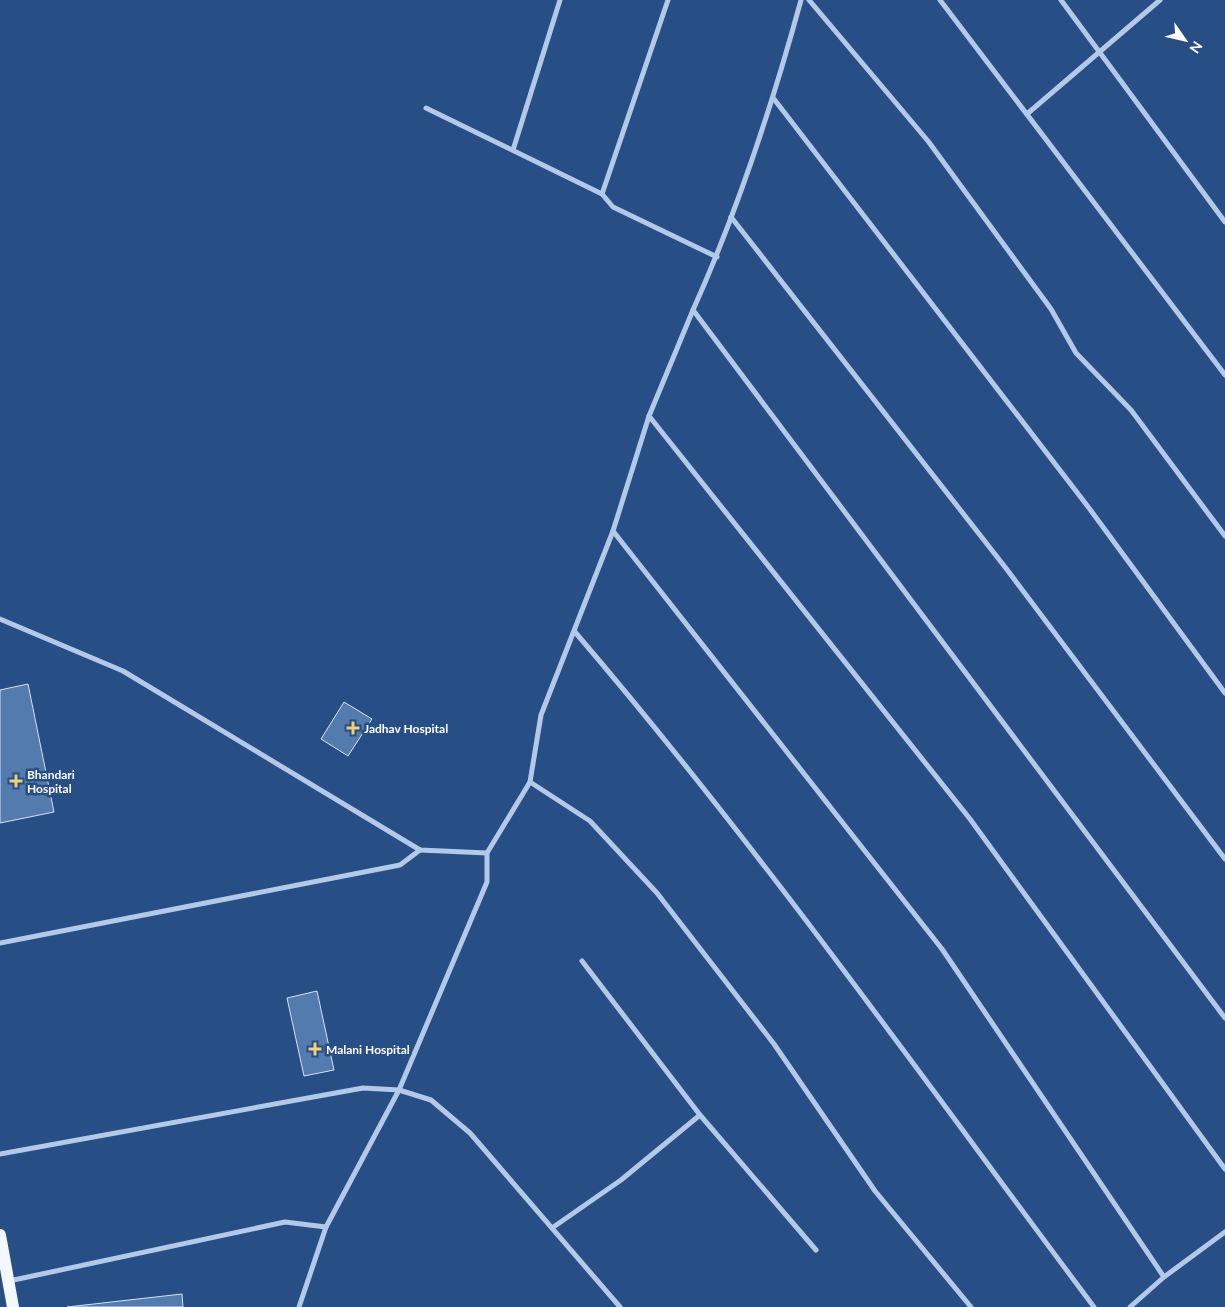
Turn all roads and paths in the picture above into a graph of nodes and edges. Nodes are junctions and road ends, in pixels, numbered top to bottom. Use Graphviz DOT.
graph roads {
  1 [pos="560,0"];
  2 [pos="668,0"];
  3 [pos="801,0"];
  4 [pos="809,0"];
  5 [pos="940,0"];
  6 [pos="1060,0"];
  7 [pos="1160,0"];
  8 [pos="1099,52"];
  9 [pos="774,99"];
  10 [pos="426,108"];
  11 [pos="1027,114"];
  12 [pos="513,150"];
  13 [pos="602,194"];
  14 [pos="731,217"];
  15 [pos="1225,222"];
  16 [pos="717,257"];
  17 [pos="693,310"];
  18 [pos="1225,375"];
  19 [pos="649,416"];
  20 [pos="613,531"];
  21 [pos="1225,536"];
  22 [pos="0,620"];
  23 [pos="575,632"];
  24 [pos="1225,693"];
  25 [pos="530,782"];
  26 [pos="420,850"];
  27 [pos="487,853"];
  28 [pos="1225,859"];
  29 [pos="0,943"];
  30 [pos="582,961"];
  31 [pos="1225,1018"];
  32 [pos="398,1090"];
  33 [pos="700,1115"];
  34 [pos="0,1154"];
  35 [pos="1225,1169"];
  36 [pos="326,1227"];
  37 [pos="552,1228"];
  38 [pos="1225,1232"];
  39 [pos="0,1235"];
  40 [pos="816,1250"];
  41 [pos="1164,1277"];
  42 [pos="8,1281"];
  43 [pos="13,1307"];
  44 [pos="299,1307"];
  45 [pos="620,1307"];
  46 [pos="971,1307"];
  47 [pos="1094,1307"];
  48 [pos="1130,1307"];
  1 -- 12 [label="street"];
  2 -- 13 [label="street"];
  3 -- 9 [label="street"];
  4 -- 21 [label="street"];
  5 -- 11 [label="street"];
  6 -- 8 [label="street"];
  7 -- 8 [label="street"];
  8 -- 11 [label="street"];
  8 -- 15 [label="street"];
  9 -- 14 [label="street"];
  9 -- 24 [label="street"];
  10 -- 12 [label="street"];
  11 -- 18 [label="street"];
  12 -- 13 [label="street"];
  13 -- 16 [label="street"];
  14 -- 16 [label="street"];
  14 -- 28 [label="street"];
  16 -- 17 [label="street"];
  17 -- 19 [label="street"];
  17 -- 31 [label="street"];
  19 -- 20 [label="street"];
  19 -- 35 [label="street"];
  20 -- 23 [label="street"];
  20 -- 41 [label="street"];
  22 -- 26 [label="street"];
  23 -- 25 [label="street"];
  23 -- 47 [label="street"];
  25 -- 27 [label="street"];
  25 -- 46 [label="street"];
  26 -- 27 [label="street"];
  26 -- 29 [label="street"];
  27 -- 32 [label="street"];
  30 -- 33 [label="street"];
  32 -- 34 [label="street"];
  32 -- 36 [label="street"];
  32 -- 37 [label="street"];
  33 -- 37 [label="street"];
  33 -- 40 [label="street"];
  36 -- 42 [label="street"];
  36 -- 44 [label="street"];
  37 -- 45 [label="street"];
  38 -- 41 [label="street"];
  39 -- 42 [label="main road"];
  41 -- 48 [label="street"];
  42 -- 43 [label="main road"];
}
